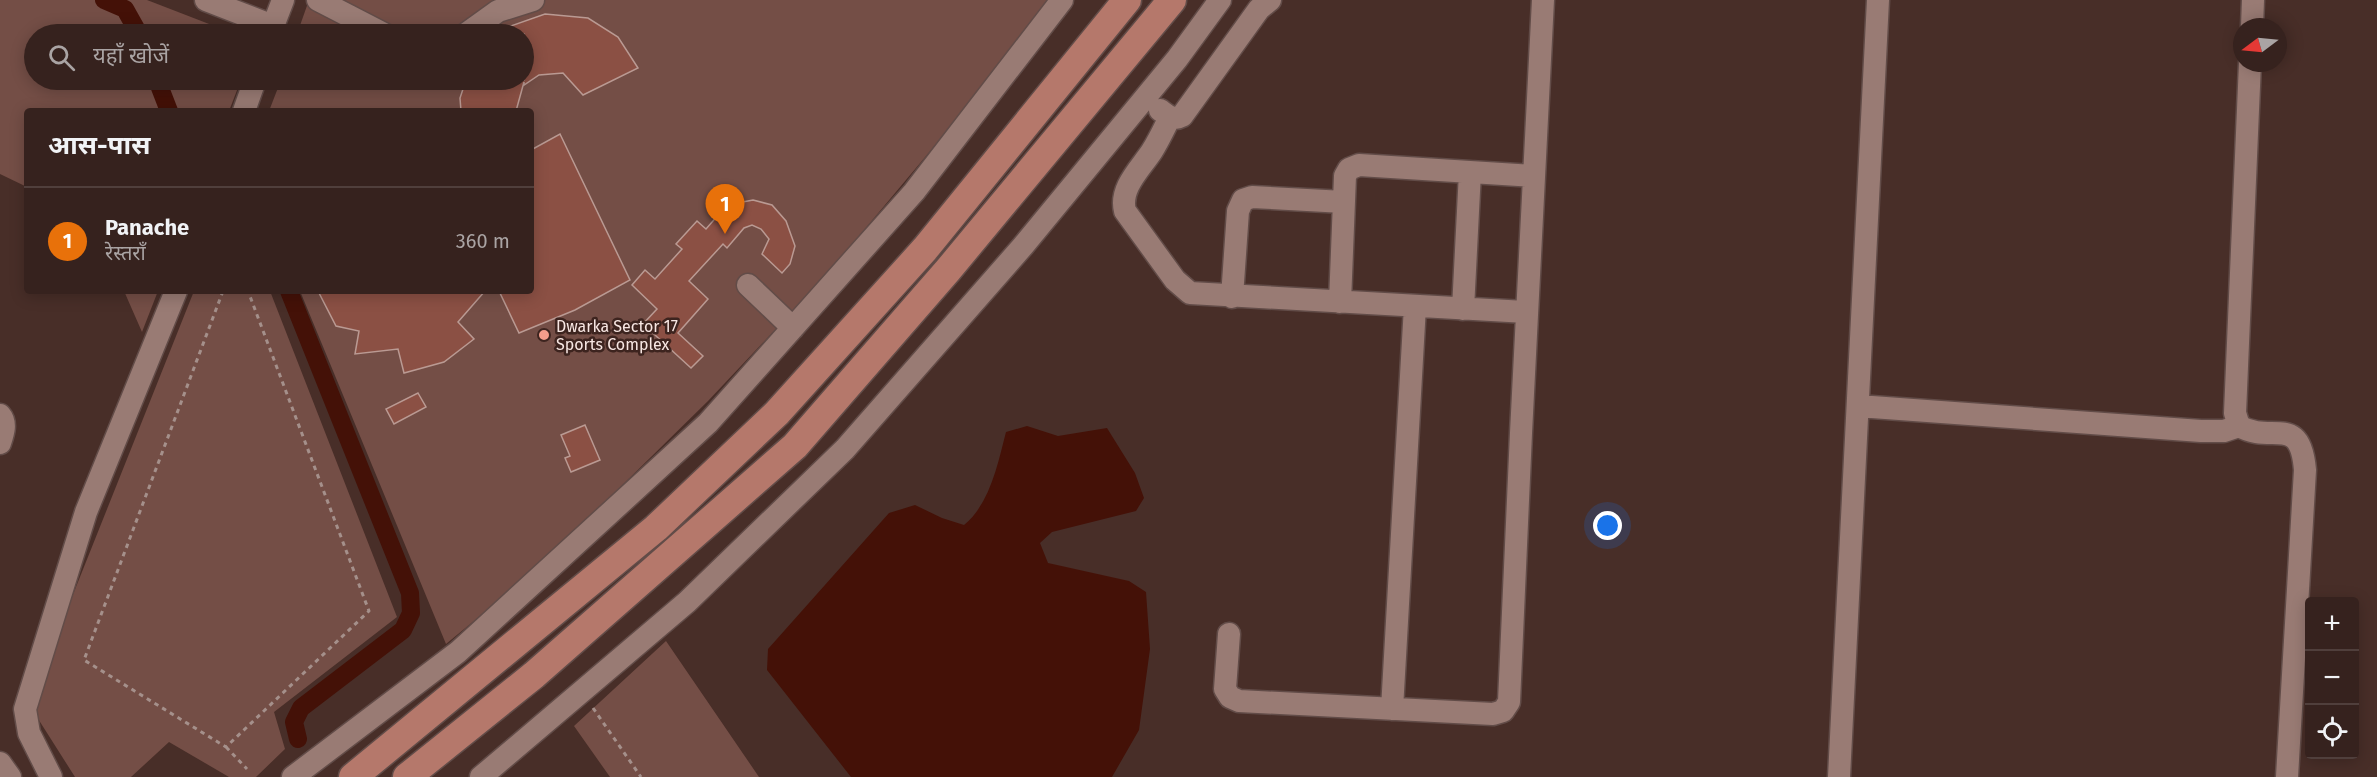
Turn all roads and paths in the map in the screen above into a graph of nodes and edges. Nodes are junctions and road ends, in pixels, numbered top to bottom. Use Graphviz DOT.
graph roads {
  1 [pos="206,0"];
  2 [pos="284,0"];
  3 [pos="318,0"];
  4 [pos="533,0"];
  5 [pos="1062,0"];
  6 [pos="1127,0"];
  7 [pos="1172,0"];
  8 [pos="1220,0"];
  9 [pos="1270,0"];
  10 [pos="1543,0"];
  11 [pos="1878,0"];
  12 [pos="2253,0"];
  13 [pos="2252,18"];
  14 [pos="259,24"];
  15 [pos="274,24"];
  16 [pos="365,24"];
  17 [pos="480,24"];
  18 [pos="2250,72"];
  19 [pos="251,90"];
  20 [pos="1144,99"];
  21 [pos="245,108"];
  22 [pos="1170,117"];
  23 [pos="1470,172"];
  24 [pos="1534,176"];
  25 [pos="1344,202"];
  26 [pos="748,285"];
  27 [pos="175,294"];
  28 [pos="222,294"];
  29 [pos="249,294"];
  30 [pos="1232,297"];
  31 [pos="1340,302"];
  32 [pos="1415,306"];
  33 [pos="1463,309"];
  34 [pos="1527,312"];
  35 [pos="793,328"];
  36 [pos="1858,406"];
  37 [pos="0,415"];
  38 [pos="2239,426"];
  39 [pos="0,443"];
  40 [pos="1229,634"];
  41 [pos="582,692"];
  42 [pos="1392,709"];
  43 [pos="226,747"];
  44 [pos="0,763"];
  45 [pos="247,769"];
  46 [pos="10,777"];
  47 [pos="51,777"];
  48 [pos="293,777"];
  49 [pos="353,777"];
  50 [pos="406,777"];
  51 [pos="481,777"];
  52 [pos="641,777"];
  53 [pos="1839,777"];
  54 [pos="2287,777"];
  1 -- 14 [label="street"];
  2 -- 15 [label="street"];
  3 -- 16 [label="street"];
  4 -- 17 [label="street"];
  5 -- 35 [label="street"];
  6 -- 49 [label="main road"];
  7 -- 50 [label="main road"];
  8 -- 20 [label="street"];
  9 -- 22 [label="street"];
  10 -- 24 [label="street"];
  11 -- 36 [label="street"];
  12 -- 13 [label="street"];
  18 -- 38 [label="street"];
  19 -- 21 [label="street"];
  20 -- 22 [label="street"];
  20 -- 41 [label="street"];
  22 -- 30 [label="street"];
  23 -- 24 [label="street"];
  23 -- 25 [label="street"];
  23 -- 33 [label="street"];
  24 -- 34 [label="street"];
  25 -- 30 [label="street"];
  25 -- 31 [label="street"];
  26 -- 35 [label="street"];
  27 -- 47 [label="street"];
  28 -- 43 [label="path"];
  29 -- 43 [label="path"];
  30 -- 31 [label="street"];
  31 -- 32 [label="street"];
  32 -- 33 [label="street"];
  32 -- 42 [label="street"];
  33 -- 34 [label="street"];
  34 -- 42 [label="street"];
  35 -- 48 [label="street"];
  36 -- 38 [label="street"];
  36 -- 53 [label="street"];
  37 -- 39 [label="street"];
  38 -- 54 [label="street"];
  40 -- 42 [label="street"];
  41 -- 51 [label="street"];
  41 -- 52 [label="path"];
  43 -- 45 [label="path"];
  44 -- 46 [label="street"];
}
